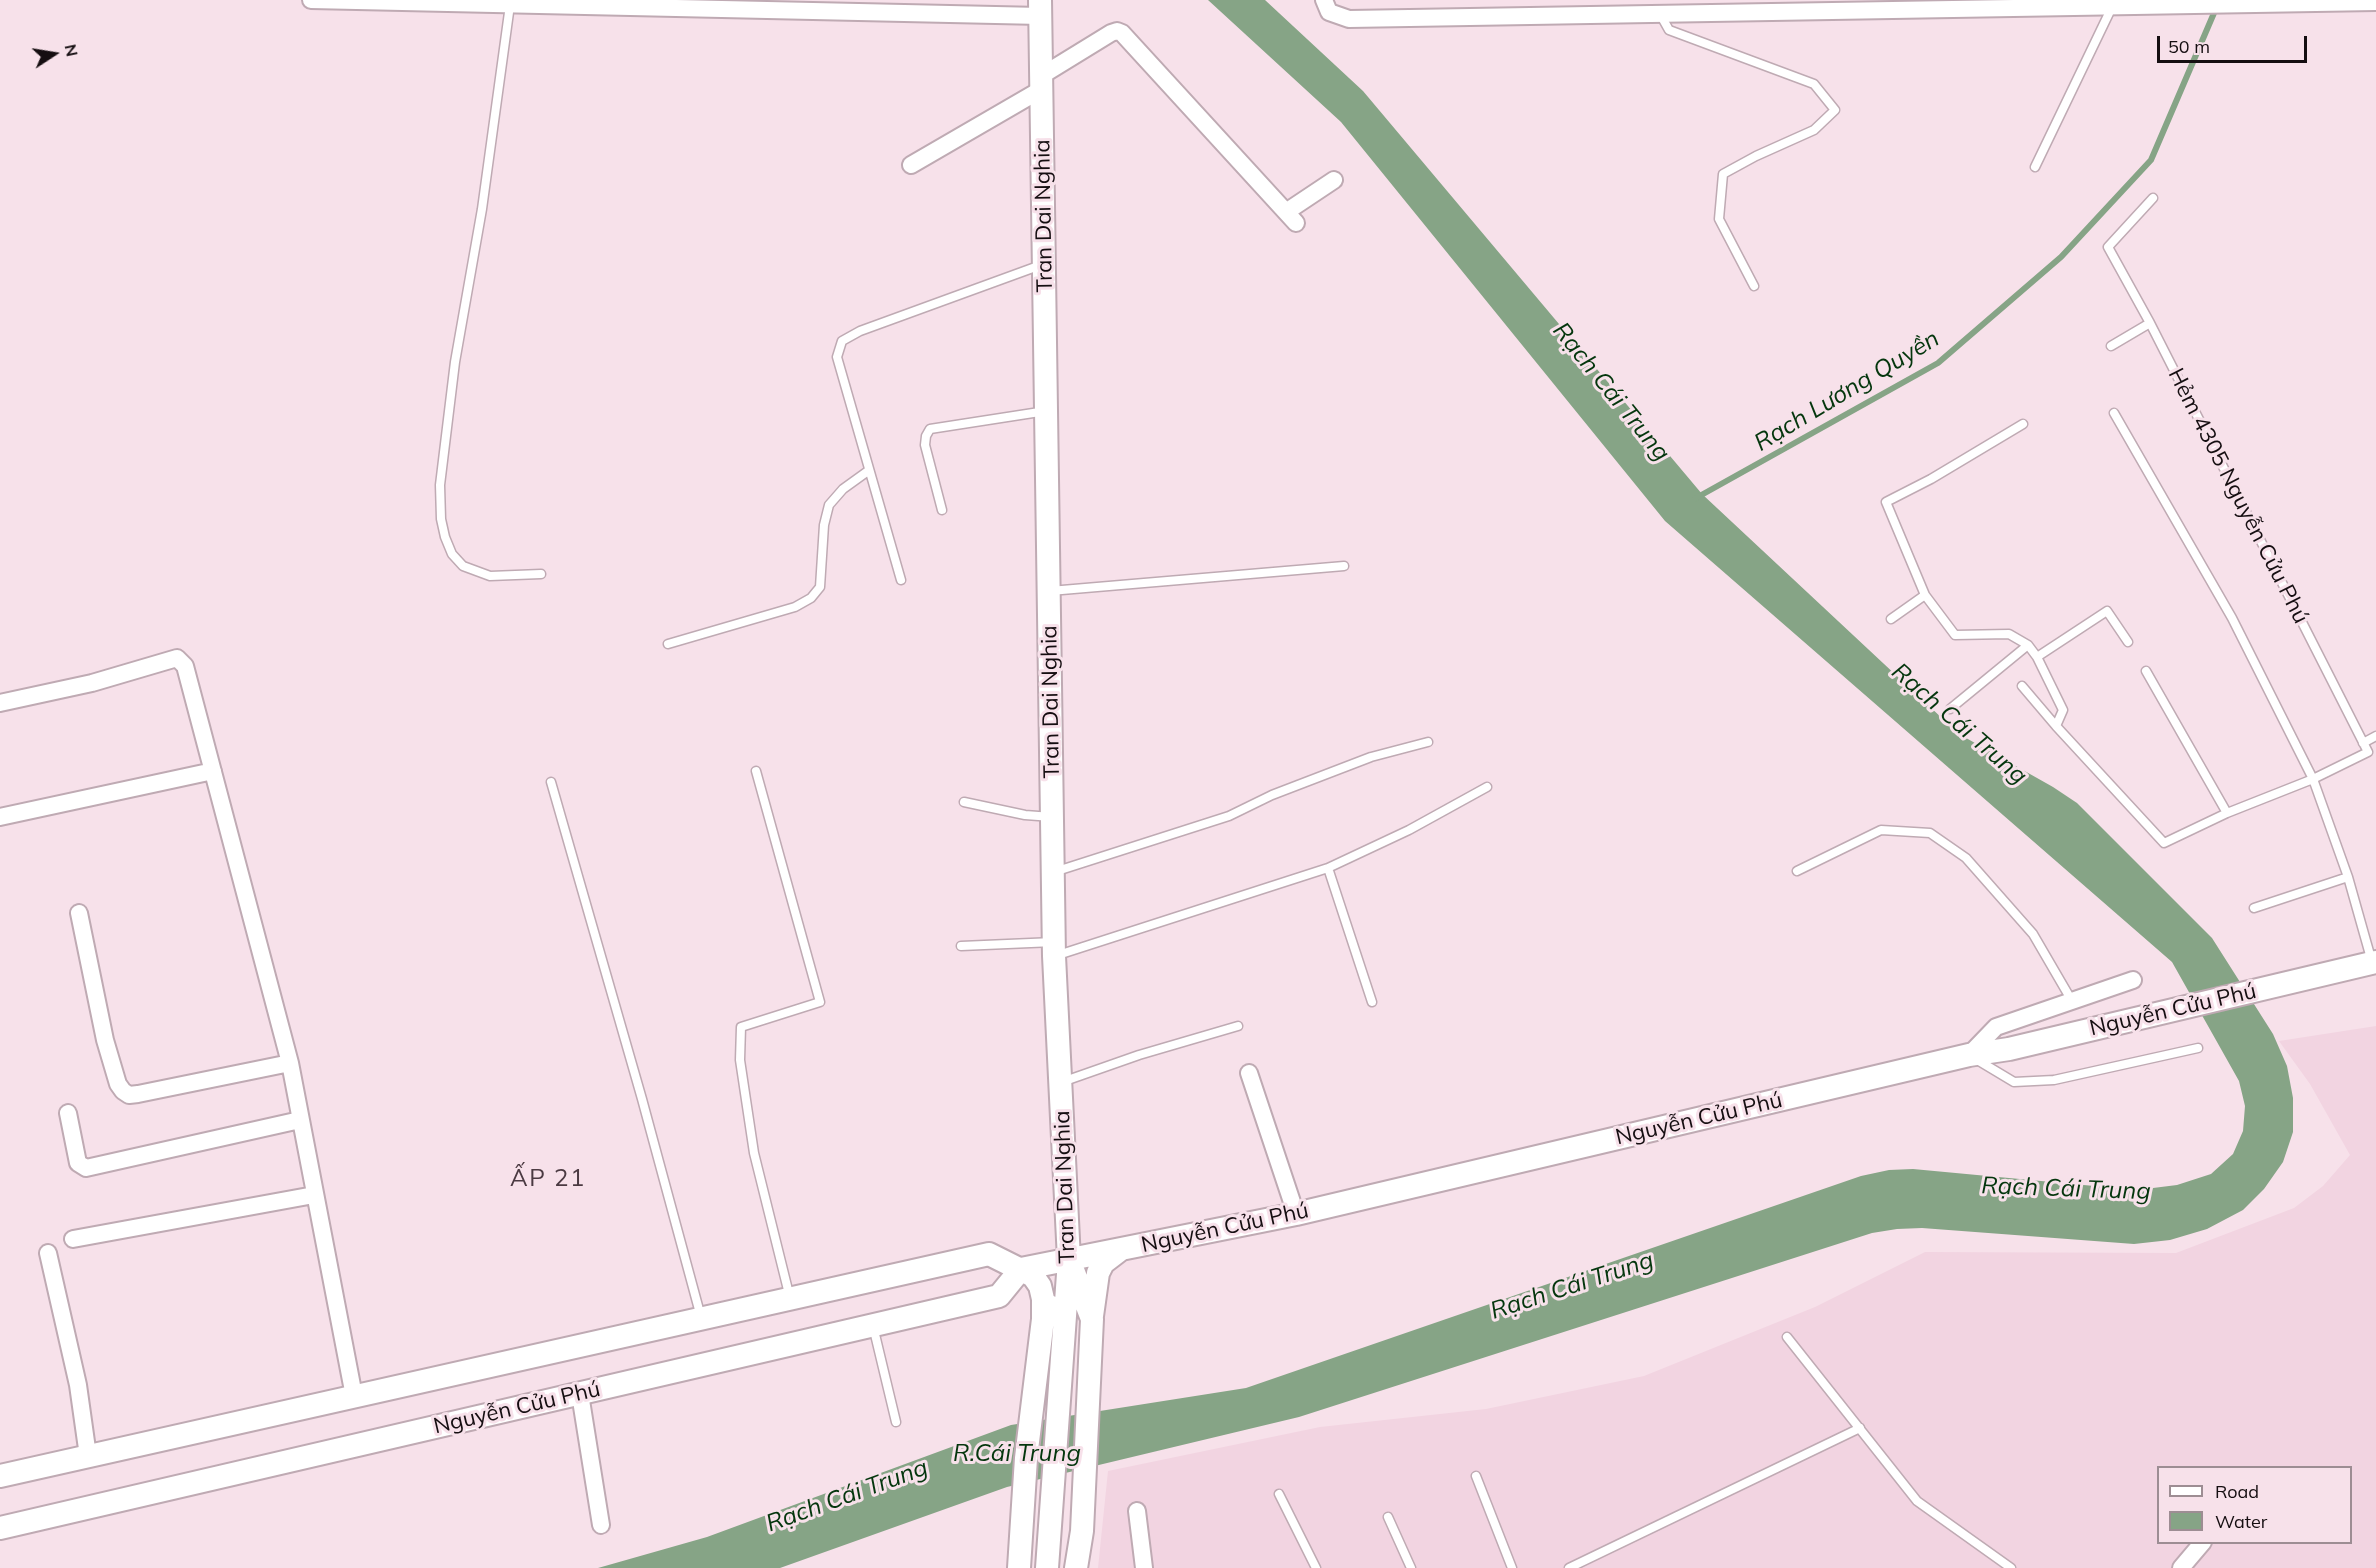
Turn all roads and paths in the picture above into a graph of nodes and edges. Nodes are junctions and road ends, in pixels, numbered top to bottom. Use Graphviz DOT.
graph roads {
  1 [pos="311,0"];
  2 [pos="1324,0"];
  3 [pos="2376,2"];
  4 [pos="510,5"];
  5 [pos="2112,7"];
  6 [pos="1040,8"];
  7 [pos="1660,14"];
  8 [pos="1042,83"];
  9 [pos="911,165"];
  10 [pos="2035,167"];
  11 [pos="1334,180"];
  12 [pos="2153,198"];
  13 [pos="1044,264"];
  14 [pos="1754,286"];
  15 [pos="2150,323"];
  16 [pos="2111,346"];
  17 [pos="1046,411"];
  18 [pos="2114,413"];
  19 [pos="2023,424"];
  20 [pos="868,471"];
  21 [pos="942,510"];
  22 [pos="1344,566"];
  23 [pos="541,574"];
  24 [pos="901,580"];
  25 [pos="1049,591"];
  26 [pos="1925,596"];
  27 [pos="1891,619"];
  28 [pos="2128,642"];
  29 [pos="668,644"];
  30 [pos="2028,645"];
  31 [pos="2037,657"];
  32 [pos="2146,672"];
  33 [pos="2022,686"];
  34 [pos="0,703"];
  35 [pos="1950,709"];
  36 [pos="2056,726"];
  37 [pos="2376,736"];
  38 [pos="1428,742"];
  39 [pos="2363,742"];
  40 [pos="213,771"];
  41 [pos="756,771"];
  42 [pos="2313,779"];
  43 [pos="551,782"];
  44 [pos="1487,787"];
  45 [pos="963,802"];
  46 [pos="2228,813"];
  47 [pos="0,817"];
  48 [pos="1052,817"];
  49 [pos="1328,868"];
  50 [pos="1797,871"];
  51 [pos="1053,872"];
  52 [pos="2348,877"];
  53 [pos="2254,908"];
  54 [pos="79,913"];
  55 [pos="961,946"];
  56 [pos="1054,949"];
  57 [pos="2374,962"];
  58 [pos="2133,981"];
  59 [pos="2072,1001"];
  60 [pos="1372,1002"];
  61 [pos="1238,1026"];
  62 [pos="2199,1048"];
  63 [pos="1969,1055"];
  64 [pos="290,1063"];
  65 [pos="1249,1073"];
  66 [pos="1061,1082"];
  67 [pos="68,1113"];
  68 [pos="300,1120"];
  69 [pos="314,1195"];
  70 [pos="1296,1214"];
  71 [pos="73,1239"];
  72 [pos="1120,1250"];
  73 [pos="48,1253"];
  74 [pos="1069,1260"];
  75 [pos="1021,1269"];
  76 [pos="790,1298"];
  77 [pos="701,1317"];
  78 [pos="1043,1319"];
  79 [pos="1092,1319"];
  80 [pos="873,1326"];
  81 [pos="1787,1337"];
  82 [pos="580,1394"];
  83 [pos="354,1396"];
  84 [pos="896,1422"];
  85 [pos="1860,1428"];
  86 [pos="88,1456"];
  87 [pos="0,1476"];
  88 [pos="1476,1476"];
  89 [pos="1279,1494"];
  90 [pos="1137,1511"];
  91 [pos="1388,1517"];
  92 [pos="601,1525"];
  93 [pos="0,1528"];
  94 [pos="2201,1544"];
  95 [pos="1019,1568"];
  96 [pos="1047,1568"];
  97 [pos="1076,1568"];
  98 [pos="1144,1568"];
  99 [pos="1316,1568"];
  100 [pos="1411,1568"];
  101 [pos="1512,1568"];
  102 [pos="1569,1568"];
  103 [pos="2011,1568"];
  104 [pos="2181,1568"];
  1 -- 4 [label="street"];
  2 -- 7 [label="street"];
  3 -- 5 [label="street"];
  4 -- 6 [label="street"];
  4 -- 23 [label="lane"];
  5 -- 7 [label="street"];
  5 -- 10 [label="lane"];
  6 -- 8 [label="main road, Tran Dai Nghia"];
  7 -- 14 [label="lane"];
  8 -- 9 [label="street"];
  8 -- 11 [label="street"];
  8 -- 13 [label="main road, Tran Dai Nghia"];
  12 -- 15 [label="lane, Hẻm 4305 Nguyễn Cửu Phú"];
  13 -- 17 [label="main road, Tran Dai Nghia"];
  13 -- 20 [label="lane"];
  15 -- 16 [label="lane"];
  15 -- 39 [label="lane, Hẻm 4305 Nguyễn Cửu Phú"];
  17 -- 21 [label="lane"];
  17 -- 25 [label="main road, Tran Dai Nghia"];
  18 -- 42 [label="lane"];
  19 -- 26 [label="lane"];
  20 -- 24 [label="lane"];
  20 -- 29 [label="lane"];
  22 -- 25 [label="lane"];
  25 -- 48 [label="main road, Tran Dai Nghia"];
  26 -- 27 [label="lane"];
  26 -- 30 [label="lane"];
  28 -- 31 [label="lane"];
  30 -- 31 [label="lane"];
  30 -- 35 [label="lane"];
  31 -- 36 [label="lane"];
  32 -- 46 [label="lane"];
  33 -- 36 [label="lane"];
  34 -- 40 [label="street"];
  36 -- 46 [label="lane"];
  37 -- 39 [label="lane"];
  38 -- 51 [label="lane"];
  39 -- 42 [label="lane"];
  40 -- 47 [label="street"];
  40 -- 64 [label="street"];
  41 -- 76 [label="lane"];
  42 -- 46 [label="lane"];
  42 -- 52 [label="lane"];
  43 -- 77 [label="lane"];
  44 -- 49 [label="lane"];
  45 -- 48 [label="lane"];
  48 -- 51 [label="main road, Tran Dai Nghia"];
  49 -- 56 [label="lane"];
  49 -- 60 [label="lane"];
  50 -- 59 [label="lane"];
  51 -- 56 [label="main road, Tran Dai Nghia"];
  52 -- 53 [label="lane"];
  52 -- 57 [label="lane"];
  54 -- 64 [label="street"];
  55 -- 56 [label="lane"];
  56 -- 66 [label="main road, Tran Dai Nghia"];
  57 -- 63 [label="main road, Nguyễn Cửu Phú"];
  58 -- 59 [label="street"];
  59 -- 63 [label="street"];
  61 -- 66 [label="lane"];
  62 -- 63 [label="lane"];
  63 -- 70 [label="main road, Nguyễn Cửu Phú"];
  64 -- 68 [label="street"];
  65 -- 70 [label="street"];
  66 -- 74 [label="main road, Tran Dai Nghia"];
  67 -- 68 [label="street"];
  68 -- 69 [label="street"];
  69 -- 71 [label="street"];
  69 -- 83 [label="street"];
  70 -- 72 [label="main road, Nguyễn Cửu Phú"];
  72 -- 74 [label="main road, Nguyễn Cửu Phú"];
  72 -- 79 [label="main road"];
  73 -- 86 [label="street"];
  74 -- 75 [label="main road, Nguyễn Cửu Phú"];
  74 -- 78 [label="main road"];
  74 -- 79 [label="main road"];
  74 -- 96 [label="main road, Tran Dai Nghia"];
  75 -- 76 [label="main road"];
  75 -- 78 [label="main road"];
  75 -- 80 [label="main road, Nguyễn Cửu Phú"];
  76 -- 77 [label="main road"];
  77 -- 83 [label="main road"];
  78 -- 95 [label="main road"];
  79 -- 97 [label="main road"];
  80 -- 82 [label="main road, Nguyễn Cửu Phú"];
  80 -- 84 [label="lane"];
  81 -- 85 [label="lane"];
  82 -- 92 [label="street"];
  82 -- 93 [label="main road, Nguyễn Cửu Phú"];
  83 -- 86 [label="main road"];
  85 -- 102 [label="lane"];
  85 -- 103 [label="lane"];
  86 -- 87 [label="main road"];
  88 -- 101 [label="lane"];
  89 -- 99 [label="lane"];
  90 -- 98 [label="street"];
  91 -- 100 [label="lane"];
  94 -- 104 [label="street"];
}
